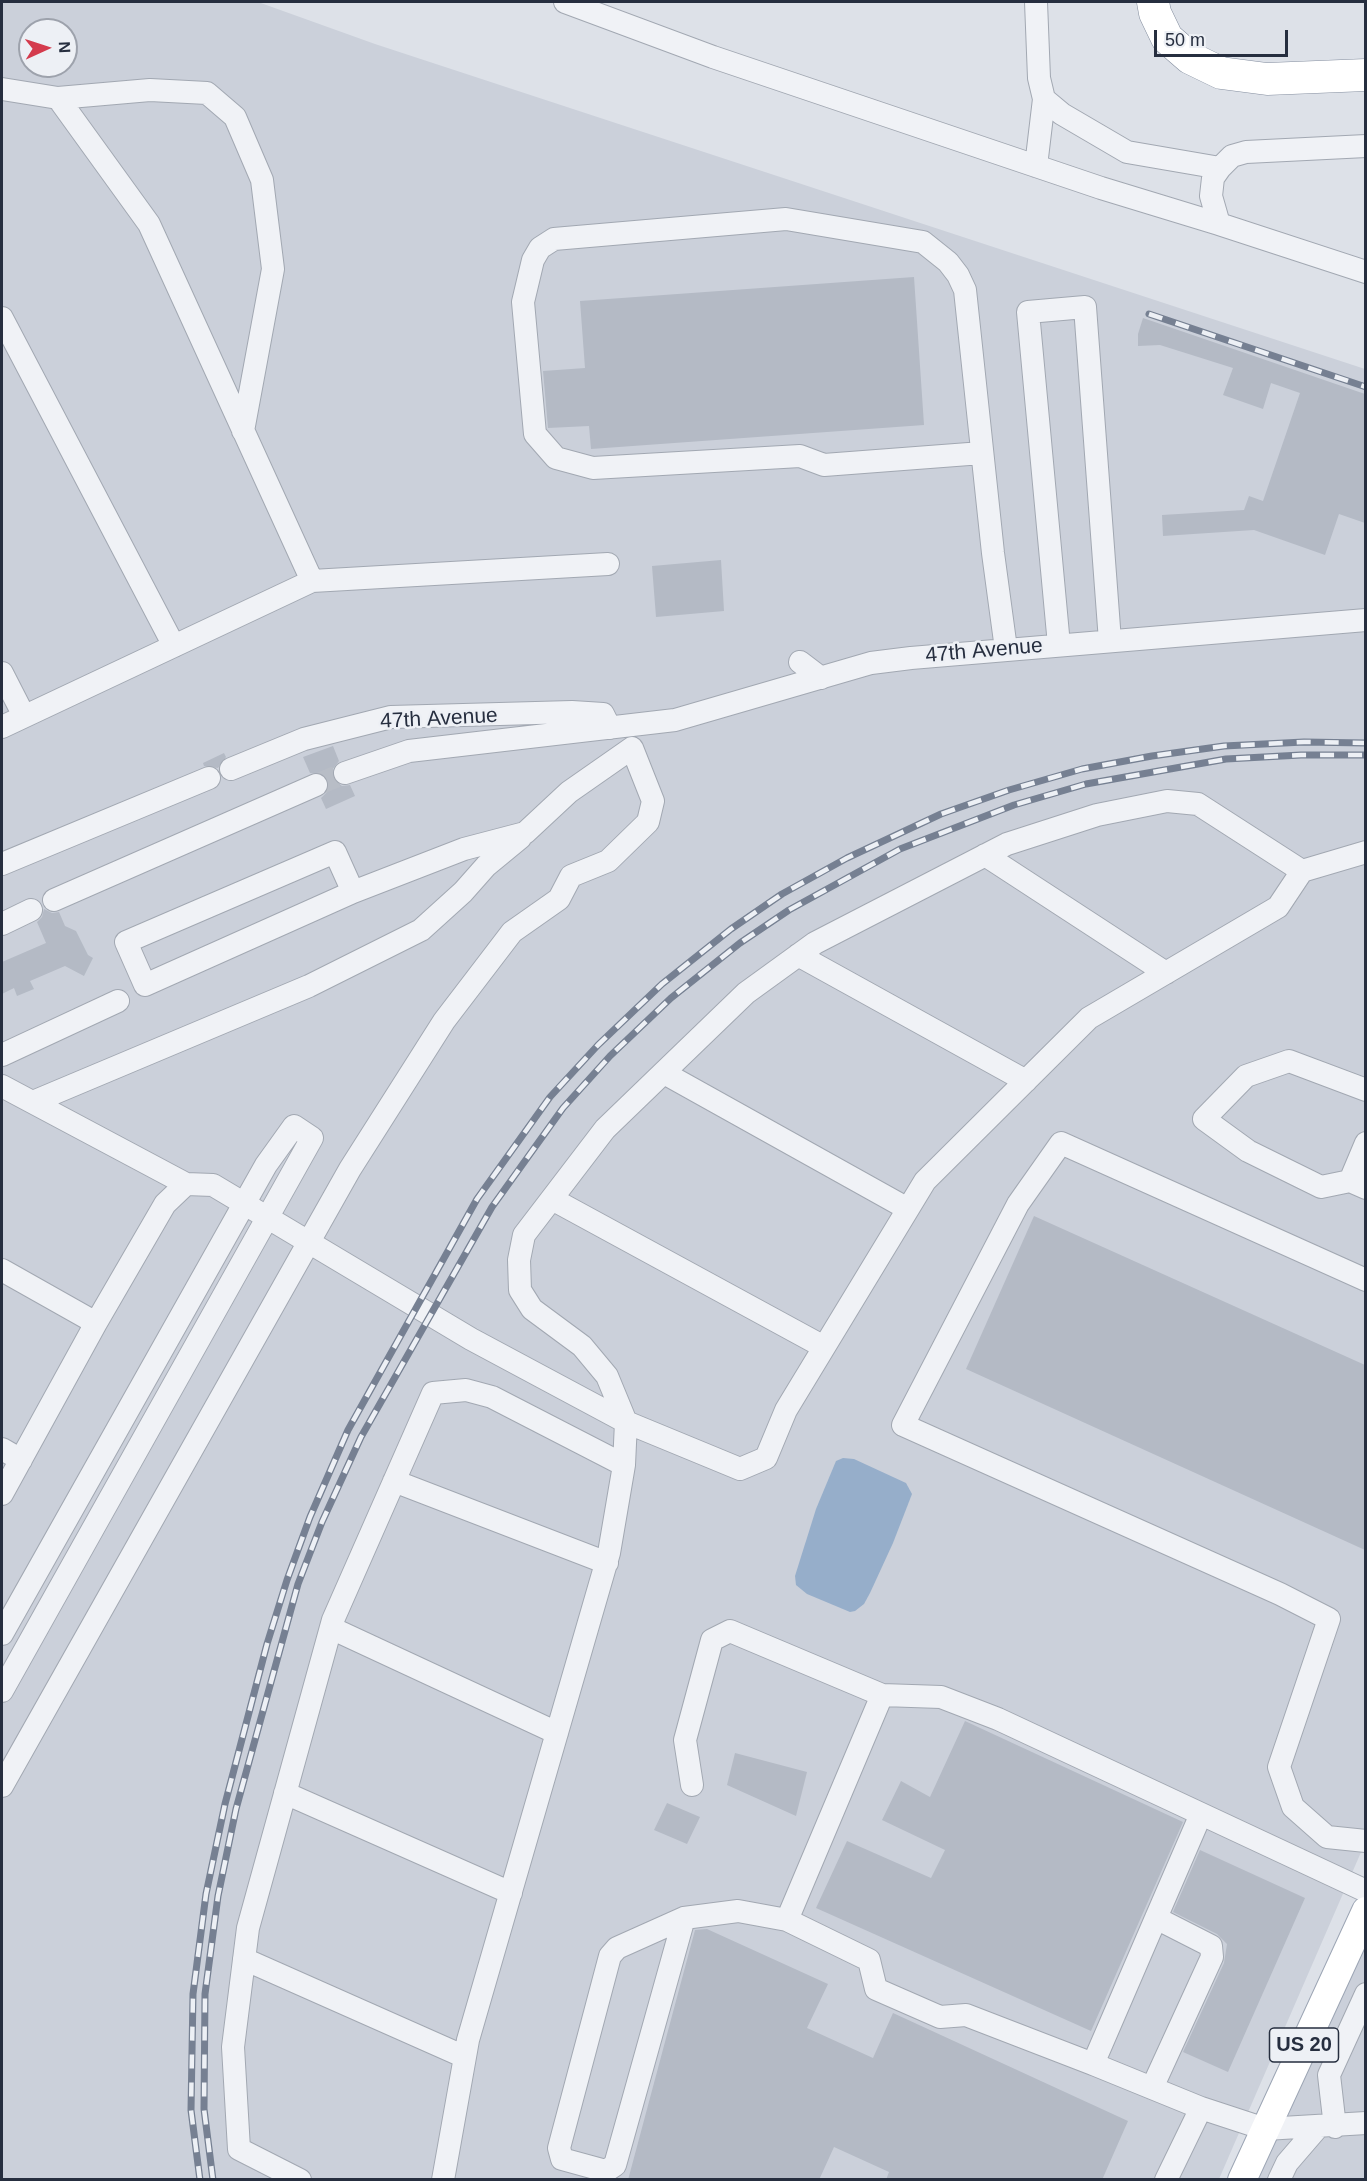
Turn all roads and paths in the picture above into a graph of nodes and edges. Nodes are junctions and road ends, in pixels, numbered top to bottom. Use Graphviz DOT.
graph roads {
  1 [pos="565,2"];
  2 [pos="1036,2"];
  3 [pos="1154,2"];
  4 [pos="1365,75"];
  5 [pos="2,89"];
  6 [pos="58,98"];
  7 [pos="1044,99"];
  8 [pos="1365,146"];
  9 [pos="1036,166"];
  10 [pos="1220,168"];
  11 [pos="1219,224"];
  12 [pos="1365,272"];
  13 [pos="2,318"];
  14 [pos="243,431"];
  15 [pos="982,453"];
  16 [pos="608,564"];
  17 [pos="312,581"];
  18 [pos="1365,620"];
  19 [pos="1110,641"];
  20 [pos="1059,645"];
  21 [pos="174,646"];
  22 [pos="1006,649"];
  23 [pos="800,662"];
  24 [pos="2,673"];
  25 [pos="821,678"];
  26 [pos="24,716"];
  27 [pos="2,726"];
  28 [pos="623,734"];
  29 [pos="231,769"];
  30 [pos="345,773"];
  31 [pos="209,778"];
  32 [pos="316,785"];
  33 [pos="525,833"];
  34 [pos="1365,852"];
  35 [pos="985,855"];
  36 [pos="2,864"];
  37 [pos="1302,871"];
  38 [pos="353,892"];
  39 [pos="54,900"];
  40 [pos="32,910"];
  41 [pos="2,924"];
  42 [pos="798,955"];
  43 [pos="1166,973"];
  44 [pos="118,1001"];
  45 [pos="2,1055"];
  46 [pos="663,1073"];
  47 [pos="1026,1081"];
  48 [pos="2,1086"];
  49 [pos="1365,1090"];
  50 [pos="33,1102"];
  51 [pos="1365,1143"];
  52 [pos="186,1184"];
  53 [pos="1358,1185"];
  54 [pos="552,1198"];
  55 [pos="244,1204"];
  56 [pos="908,1209"];
  57 [pos="268,1217"];
  58 [pos="309,1242"];
  59 [pos="2,1270"];
  60 [pos="1365,1281"];
  61 [pos="96,1323"];
  62 [pos="824,1347"];
  63 [pos="626,1422"];
  64 [pos="11,1454"];
  65 [pos="624,1465"];
  66 [pos="394,1481"];
  67 [pos="2,1494"];
  68 [pos="607,1563"];
  69 [pos="331,1628"];
  70 [pos="2,1634"];
  71 [pos="2,1690"];
  72 [pos="882,1695"];
  73 [pos="557,1733"];
  74 [pos="693,1785"];
  75 [pos="2,1786"];
  76 [pos="285,1793"];
  77 [pos="1201,1814"];
  78 [pos="1365,1841"];
  79 [pos="1365,1890"];
  80 [pos="511,1893"];
  81 [pos="1365,1911"];
  82 [pos="684,1918"];
  83 [pos="1156,1918"];
  84 [pos="787,1920"];
  85 [pos="244,1959"];
  86 [pos="1365,1994"];
  87 [pos="465,2057"];
  88 [pos="1093,2064"];
  89 [pos="1152,2088"];
  90 [pos="1201,2108"];
  91 [pos="1365,2123"];
  92 [pos="1327,2127"];
  93 [pos="1265,2129"];
  94 [pos="261,2170"];
  95 [pos="611,2175"];
  96 [pos="300,2180"];
  97 [pos="443,2180"];
  98 [pos="1166,2180"];
  99 [pos="1242,2180"];
  100 [pos="1279,2180"];
  1 -- 9 [label="street"];
  2 -- 7 [label="street"];
  3 -- 4 [label="highway"];
  5 -- 6 [label="street"];
  6 -- 14 [label="street"];
  6 -- 14 [label="street"];
  7 -- 9 [label="street"];
  7 -- 10 [label="street"];
  8 -- 10 [label="street"];
  9 -- 11 [label="street"];
  10 -- 11 [label="street"];
  11 -- 12 [label="street"];
  13 -- 21 [label="street"];
  14 -- 17 [label="street"];
  15 -- 15 [label="street"];
  15 -- 22 [label="street"];
  16 -- 17 [label="street"];
  17 -- 21 [label="street"];
  18 -- 19 [label="street, 47th Avenue"];
  19 -- 20 [label="street, 47th Avenue"];
  19 -- 20 [label="street"];
  20 -- 22 [label="street, 47th Avenue"];
  21 -- 26 [label="street"];
  22 -- 25 [label="street, 47th Avenue"];
  23 -- 25 [label="street"];
  24 -- 26 [label="street"];
  25 -- 28 [label="street, 47th Avenue"];
  26 -- 27 [label="street"];
  28 -- 29 [label="street, 47th Avenue"];
  28 -- 30 [label="street, 47th Avenue"];
  28 -- 33 [label="street"];
  28 -- 58 [label="street"];
  31 -- 36 [label="street"];
  32 -- 39 [label="street"];
  33 -- 38 [label="street"];
  33 -- 50 [label="street"];
  34 -- 37 [label="street"];
  35 -- 37 [label="street"];
  35 -- 42 [label="street"];
  35 -- 43 [label="street"];
  37 -- 43 [label="street"];
  38 -- 38 [label="street"];
  40 -- 41 [label="street"];
  42 -- 46 [label="street"];
  42 -- 47 [label="street"];
  43 -- 47 [label="street"];
  44 -- 45 [label="street"];
  46 -- 54 [label="street"];
  46 -- 56 [label="street"];
  47 -- 56 [label="street"];
  48 -- 50 [label="street"];
  49 -- 53 [label="street"];
  50 -- 52 [label="street"];
  51 -- 53 [label="street"];
  52 -- 55 [label="street"];
  52 -- 61 [label="street"];
  54 -- 62 [label="street"];
  54 -- 63 [label="street"];
  55 -- 57 [label="street"];
  55 -- 57 [label="street"];
  55 -- 70 [label="street"];
  56 -- 62 [label="street"];
  57 -- 58 [label="street"];
  57 -- 71 [label="street"];
  58 -- 63 [label="street"];
  58 -- 75 [label="street"];
  59 -- 61 [label="street"];
  60 -- 78 [label="street"];
  61 -- 64 [label="street"];
  62 -- 63 [label="street"];
  63 -- 65 [label="street"];
  64 -- 67 [label="street"];
  65 -- 66 [label="street"];
  65 -- 68 [label="street"];
  66 -- 68 [label="street"];
  66 -- 69 [label="street"];
  68 -- 73 [label="street"];
  69 -- 73 [label="street"];
  69 -- 76 [label="street"];
  72 -- 74 [label="street"];
  72 -- 77 [label="street"];
  72 -- 84 [label="street"];
  73 -- 80 [label="street"];
  76 -- 80 [label="street"];
  76 -- 85 [label="street"];
  77 -- 79 [label="street"];
  77 -- 83 [label="street"];
  80 -- 87 [label="street"];
  81 -- 93 [label="main road, US 20"];
  82 -- 84 [label="street"];
  82 -- 95 [label="street"];
  82 -- 95 [label="street"];
  83 -- 88 [label="street"];
  83 -- 89 [label="street"];
  84 -- 88 [label="street"];
  85 -- 87 [label="street"];
  85 -- 94 [label="street"];
  86 -- 92 [label="street"];
  87 -- 97 [label="street"];
  88 -- 89 [label="street"];
  89 -- 90 [label="street"];
  90 -- 93 [label="street"];
  90 -- 98 [label="street"];
  91 -- 92 [label="street"];
  92 -- 93 [label="street"];
  92 -- 100 [label="street"];
  93 -- 99 [label="main road, US 20"];
  94 -- 96 [label="street"];
}
